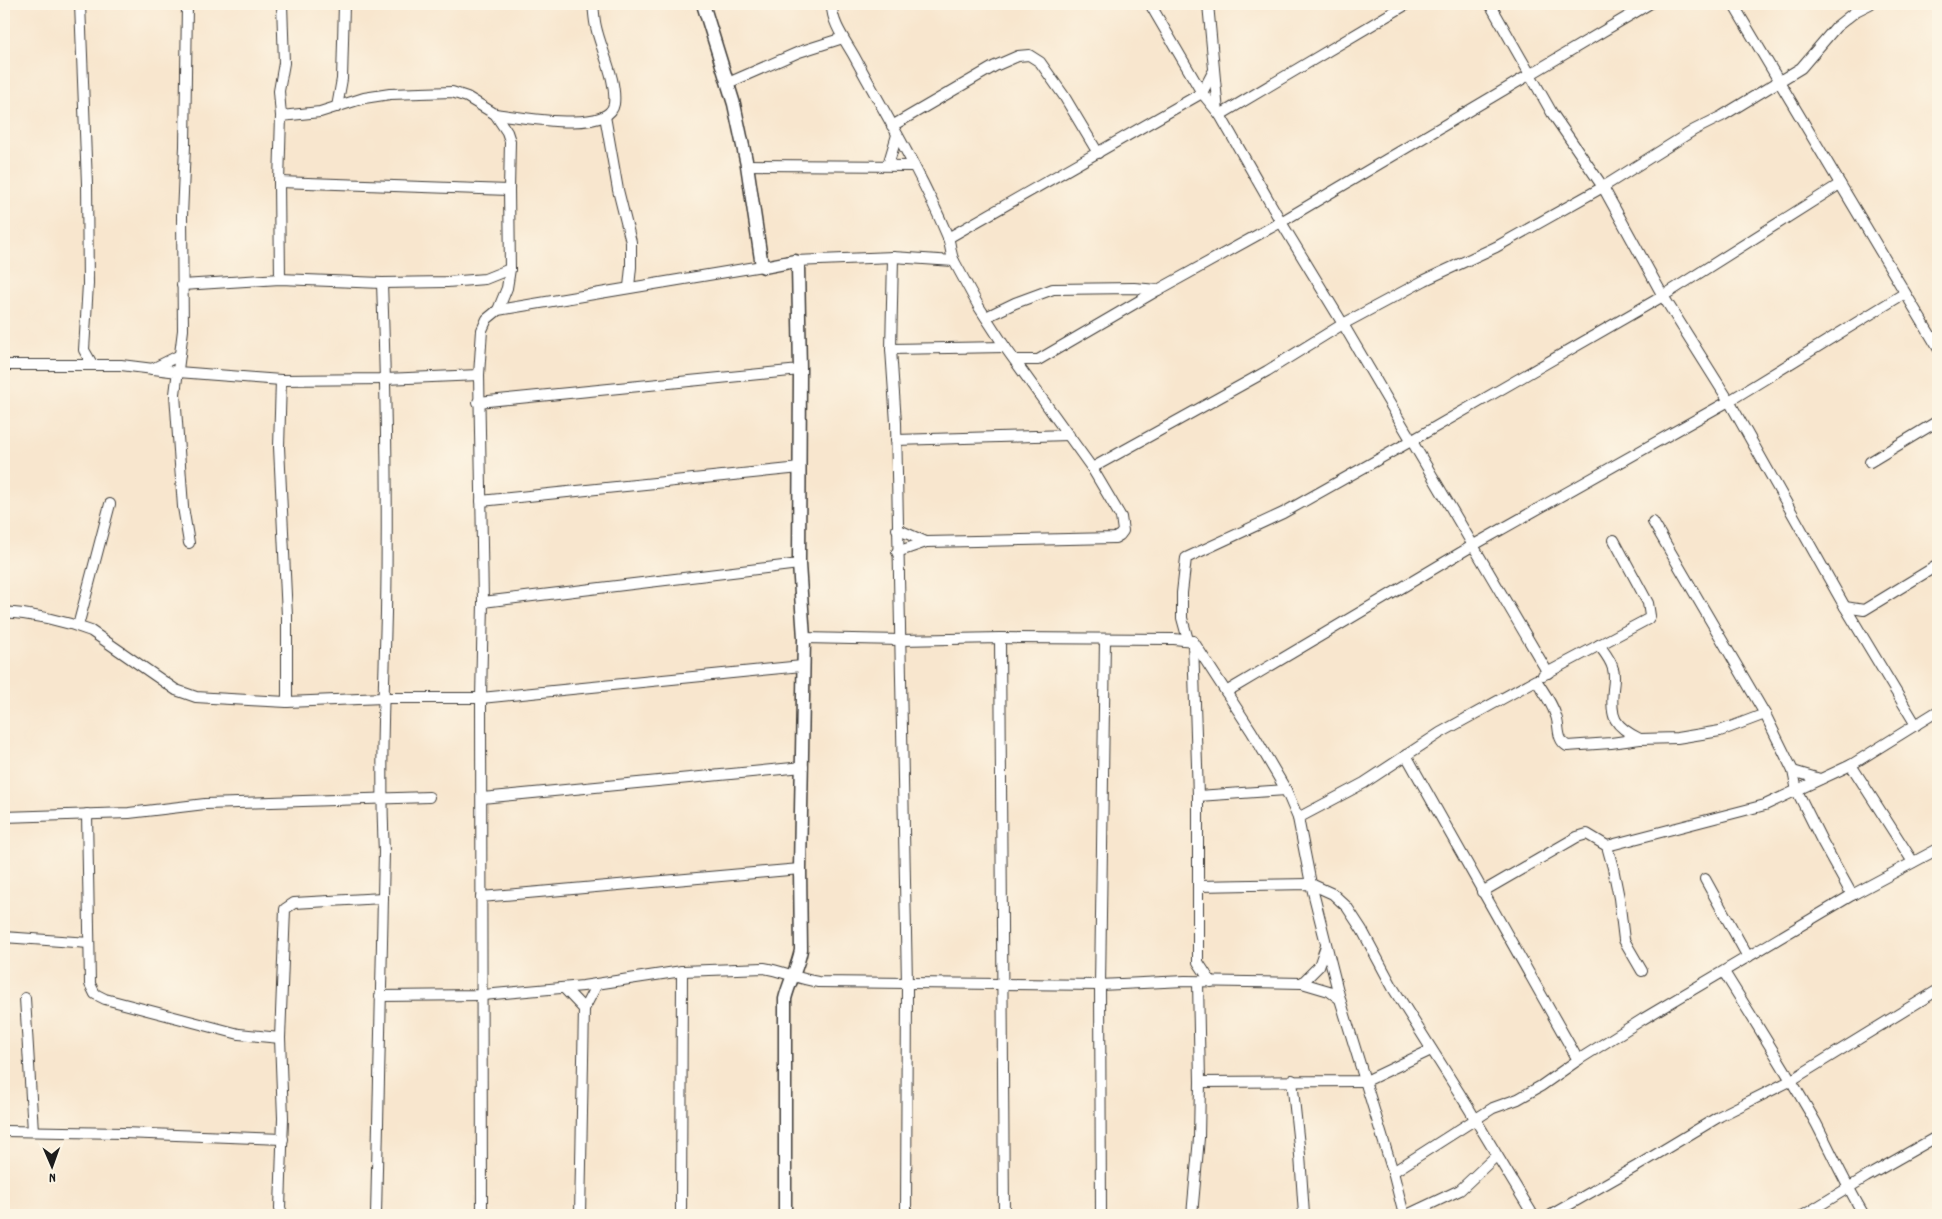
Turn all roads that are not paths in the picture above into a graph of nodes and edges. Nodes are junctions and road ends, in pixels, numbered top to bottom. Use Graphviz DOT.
graph roads {
  1 [pos="80,4"];
  2 [pos="187,4"];
  3 [pos="282,4"];
  4 [pos="344,4"];
  5 [pos="593,4"];
  6 [pos="703,4"];
  7 [pos="1150,4"];
  8 [pos="1208,4"];
  9 [pos="1408,4"];
  10 [pos="1490,4"];
  11 [pos="1649,4"];
  12 [pos="1733,4"];
  13 [pos="1870,4"];
  14 [pos="835,5"];
  15 [pos="843,38"];
  16 [pos="1214,72"];
  17 [pos="1530,75"];
  18 [pos="1778,81"];
  19 [pos="728,83"];
  20 [pos="1202,93"];
  21 [pos="337,107"];
  22 [pos="495,114"];
  23 [pos="1219,114"];
  24 [pos="281,116"];
  25 [pos="605,116"];
  26 [pos="895,131"];
  27 [pos="1098,152"];
  28 [pos="747,165"];
  29 [pos="888,165"];
  30 [pos="914,166"];
  31 [pos="279,182"];
  32 [pos="1840,184"];
  33 [pos="1603,187"];
  34 [pos="509,190"];
  35 [pos="1281,222"];
  36 [pos="948,238"];
  37 [pos="892,258"];
  38 [pos="795,261"];
  39 [pos="954,261"];
  40 [pos="762,266"];
  41 [pos="510,269"];
  42 [pos="280,280"];
  43 [pos="382,283"];
  44 [pos="182,285"];
  45 [pos="629,287"];
  46 [pos="1158,290"];
  47 [pos="1905,293"];
  48 [pos="1663,296"];
  49 [pos="498,310"];
  50 [pos="986,318"];
  51 [pos="1343,324"];
  52 [pos="1005,347"];
  53 [pos="1938,348"];
  54 [pos="891,349"];
  55 [pos="84,350"];
  56 [pos="180,355"];
  57 [pos="1015,360"];
  58 [pos="1038,360"];
  59 [pos="92,364"];
  60 [pos="4,365"];
  61 [pos="74,365"];
  62 [pos="152,370"];
  63 [pos="800,370"];
  64 [pos="178,372"];
  65 [pos="478,375"];
  66 [pos="385,379"];
  67 [pos="280,380"];
  68 [pos="1030,382"];
  69 [pos="478,402"];
  70 [pos="1729,402"];
  71 [pos="1938,422"];
  72 [pos="1069,436"];
  73 [pos="896,440"];
  74 [pos="1411,441"];
  75 [pos="1870,462"];
  76 [pos="800,468"];
  77 [pos="1092,468"];
  78 [pos="482,501"];
  79 [pos="110,504"];
  80 [pos="1653,522"];
  81 [pos="896,529"];
  82 [pos="1614,540"];
  83 [pos="189,542"];
  84 [pos="926,542"];
  85 [pos="1472,546"];
  86 [pos="897,552"];
  87 [pos="799,564"];
  88 [pos="1938,566"];
  89 [pos="483,602"];
  90 [pos="1845,607"];
  91 [pos="1864,610"];
  92 [pos="4,612"];
  93 [pos="78,626"];
  94 [pos="1857,628"];
  95 [pos="804,638"];
  96 [pos="1000,638"];
  97 [pos="1105,639"];
  98 [pos="901,640"];
  99 [pos="1191,640"];
  100 [pos="1599,645"];
  101 [pos="802,666"];
  102 [pos="1548,673"];
  103 [pos="1536,680"];
  104 [pos="1226,692"];
  105 [pos="384,698"];
  106 [pos="481,698"];
  107 [pos="287,702"];
  108 [pos="1938,711"];
  109 [pos="1765,714"];
  110 [pos="1916,725"];
  111 [pos="1640,739"];
  112 [pos="1406,755"];
  113 [pos="1851,765"];
  114 [pos="803,767"];
  115 [pos="1793,771"];
  116 [pos="1820,779"];
  117 [pos="1286,790"];
  118 [pos="1797,791"];
  119 [pos="1198,796"];
  120 [pos="382,797"];
  121 [pos="429,797"];
  122 [pos="482,798"];
  123 [pos="87,814"];
  124 [pos="4,817"];
  125 [pos="1298,818"];
  126 [pos="1607,846"];
  127 [pos="1938,849"];
  128 [pos="1913,862"];
  129 [pos="800,869"];
  130 [pos="1705,879"];
  131 [pos="1311,884"];
  132 [pos="1198,886"];
  133 [pos="1482,892"];
  134 [pos="1852,895"];
  135 [pos="481,896"];
  136 [pos="383,898"];
  137 [pos="4,936"];
  138 [pos="89,944"];
  139 [pos="1326,946"];
  140 [pos="1748,957"];
  141 [pos="1198,962"];
  142 [pos="682,971"];
  143 [pos="1642,972"];
  144 [pos="1724,972"];
  145 [pos="793,975"];
  146 [pos="1185,981"];
  147 [pos="1198,982"];
  148 [pos="1211,982"];
  149 [pos="1302,983"];
  150 [pos="597,984"];
  151 [pos="907,984"];
  152 [pos="1003,984"];
  153 [pos="1100,985"];
  154 [pos="564,988"];
  155 [pos="1938,990"];
  156 [pos="483,995"];
  157 [pos="380,996"];
  158 [pos="25,998"];
  159 [pos="1340,999"];
  160 [pos="584,1009"];
  161 [pos="280,1038"];
  162 [pos="1431,1050"];
  163 [pos="1578,1060"];
  164 [pos="1292,1080"];
  165 [pos="1790,1080"];
  166 [pos="1366,1081"];
  167 [pos="1200,1082"];
  168 [pos="1474,1120"];
  169 [pos="33,1131"];
  170 [pos="4,1132"];
  171 [pos="1938,1136"];
  172 [pos="283,1139"];
  173 [pos="1496,1156"];
  174 [pos="1393,1172"];
  175 [pos="1848,1188"];
  176 [pos="283,1215"];
  177 [pos="376,1215"];
  178 [pos="482,1215"];
  179 [pos="580,1215"];
  180 [pos="681,1215"];
  181 [pos="785,1215"];
  182 [pos="906,1215"];
  183 [pos="1004,1215"];
  184 [pos="1101,1215"];
  185 [pos="1192,1215"];
  186 [pos="1304,1215"];
  187 [pos="1405,1215"];
  188 [pos="1532,1215"];
  189 [pos="1551,1215"];
  190 [pos="1804,1215"];
  191 [pos="1864,1215"];
  1 -- 55 [label="street"];
  2 -- 44 [label="street"];
  3 -- 24 [label="street"];
  4 -- 21 [label="street"];
  5 -- 25 [label="street"];
  6 -- 19 [label="street"];
  7 -- 20 [label="street"];
  8 -- 16 [label="street"];
  9 -- 23 [label="street"];
  10 -- 17 [label="street"];
  11 -- 17 [label="street"];
  12 -- 18 [label="street"];
  13 -- 18 [label="street"];
  14 -- 15 [label="street"];
  15 -- 19 [label="street"];
  15 -- 26 [label="street"];
  16 -- 20 [label="street"];
  16 -- 23 [label="street"];
  17 -- 33 [label="street"];
  17 -- 35 [label="street"];
  18 -- 32 [label="street"];
  18 -- 33 [label="street"];
  19 -- 28 [label="street"];
  20 -- 23 [label="street"];
  20 -- 27 [label="street"];
  21 -- 22 [label="street"];
  21 -- 24 [label="street"];
  22 -- 25 [label="street"];
  22 -- 34 [label="street"];
  23 -- 35 [label="street"];
  24 -- 31 [label="street"];
  25 -- 45 [label="street"];
  26 -- 27 [label="street"];
  26 -- 29 [label="street"];
  26 -- 30 [label="street"];
  27 -- 36 [label="street"];
  28 -- 29 [label="street"];
  28 -- 40 [label="street"];
  29 -- 30 [label="street"];
  30 -- 36 [label="street"];
  31 -- 34 [label="street"];
  31 -- 42 [label="street"];
  32 -- 47 [label="street"];
  32 -- 48 [label="street"];
  33 -- 48 [label="street"];
  33 -- 51 [label="street"];
  34 -- 41 [label="street"];
  35 -- 46 [label="street"];
  35 -- 51 [label="street"];
  36 -- 39 [label="street"];
  37 -- 38 [label="street"];
  37 -- 39 [label="street"];
  37 -- 54 [label="street"];
  38 -- 40 [label="street"];
  38 -- 63 [label="street"];
  39 -- 50 [label="street"];
  40 -- 45 [label="street"];
  41 -- 43 [label="street"];
  41 -- 49 [label="street"];
  42 -- 43 [label="street"];
  42 -- 44 [label="street"];
  43 -- 66 [label="street"];
  44 -- 56 [label="street"];
  45 -- 49 [label="street"];
  46 -- 50 [label="street"];
  46 -- 58 [label="street"];
  47 -- 53 [label="street"];
  47 -- 70 [label="street"];
  48 -- 70 [label="street"];
  48 -- 74 [label="street"];
  49 -- 65 [label="street"];
  50 -- 52 [label="street"];
  51 -- 74 [label="street"];
  51 -- 77 [label="street"];
  52 -- 54 [label="street"];
  52 -- 57 [label="street"];
  54 -- 73 [label="street"];
  55 -- 59 [label="street"];
  55 -- 61 [label="street"];
  56 -- 62 [label="street"];
  56 -- 64 [label="street"];
  57 -- 58 [label="street"];
  57 -- 68 [label="street"];
  58 -- 68 [label="street"];
  59 -- 61 [label="street"];
  59 -- 62 [label="street"];
  60 -- 61 [label="street"];
  62 -- 64 [label="street"];
  63 -- 69 [label="street"];
  63 -- 76 [label="street"];
  64 -- 67 [label="street"];
  64 -- 83 [label="street"];
  65 -- 66 [label="street"];
  65 -- 69 [label="street"];
  66 -- 67 [label="street"];
  66 -- 105 [label="street"];
  67 -- 107 [label="street"];
  68 -- 72 [label="street"];
  69 -- 78 [label="street"];
  70 -- 85 [label="street"];
  70 -- 90 [label="street"];
  71 -- 75 [label="street"];
  72 -- 73 [label="street"];
  72 -- 77 [label="street"];
  73 -- 81 [label="street"];
  74 -- 85 [label="street"];
  74 -- 99 [label="street"];
  76 -- 78 [label="street"];
  76 -- 87 [label="street"];
  77 -- 84 [label="street"];
  78 -- 89 [label="street"];
  79 -- 93 [label="street"];
  80 -- 109 [label="street"];
  81 -- 84 [label="street"];
  81 -- 86 [label="street"];
  82 -- 100 [label="street"];
  84 -- 86 [label="street"];
  85 -- 102 [label="street"];
  85 -- 104 [label="street"];
  86 -- 98 [label="street"];
  87 -- 89 [label="street"];
  87 -- 95 [label="street"];
  88 -- 91 [label="street"];
  89 -- 106 [label="street"];
  90 -- 91 [label="street"];
  90 -- 94 [label="street"];
  91 -- 94 [label="street"];
  92 -- 93 [label="street"];
  93 -- 107 [label="street"];
  94 -- 110 [label="street"];
  95 -- 98 [label="street"];
  95 -- 101 [label="street"];
  96 -- 97 [label="street"];
  96 -- 98 [label="street"];
  96 -- 152 [label="street"];
  97 -- 99 [label="street"];
  97 -- 153 [label="street"];
  98 -- 151 [label="street"];
  99 -- 104 [label="street"];
  99 -- 119 [label="street"];
  100 -- 102 [label="street"];
  100 -- 111 [label="street"];
  101 -- 106 [label="street"];
  101 -- 114 [label="street"];
  102 -- 103 [label="street"];
  103 -- 111 [label="street"];
  103 -- 112 [label="street"];
  104 -- 117 [label="street"];
  105 -- 106 [label="street"];
  105 -- 107 [label="street"];
  105 -- 120 [label="street"];
  106 -- 122 [label="street"];
  108 -- 110 [label="street"];
  109 -- 111 [label="street"];
  109 -- 115 [label="street"];
  110 -- 113 [label="street"];
  112 -- 125 [label="street"];
  112 -- 133 [label="street"];
  113 -- 116 [label="street"];
  113 -- 128 [label="street"];
  114 -- 122 [label="street"];
  114 -- 129 [label="street"];
  115 -- 116 [label="street"];
  115 -- 118 [label="street"];
  116 -- 118 [label="street"];
  117 -- 119 [label="street"];
  117 -- 125 [label="street"];
  118 -- 126 [label="street"];
  118 -- 134 [label="street"];
  119 -- 132 [label="street"];
  120 -- 121 [label="street"];
  120 -- 123 [label="street"];
  120 -- 136 [label="street"];
  122 -- 135 [label="street"];
  123 -- 124 [label="street"];
  123 -- 138 [label="street"];
  125 -- 131 [label="street"];
  126 -- 133 [label="street"];
  126 -- 143 [label="street"];
  127 -- 128 [label="street"];
  128 -- 134 [label="street"];
  129 -- 135 [label="street"];
  129 -- 145 [label="street"];
  130 -- 140 [label="street"];
  131 -- 132 [label="street"];
  131 -- 139 [label="street"];
  131 -- 162 [label="street"];
  132 -- 141 [label="street"];
  133 -- 163 [label="street"];
  134 -- 140 [label="street"];
  135 -- 156 [label="street"];
  136 -- 157 [label="street"];
  136 -- 161 [label="street"];
  137 -- 138 [label="street"];
  138 -- 161 [label="street"];
  139 -- 149 [label="street"];
  139 -- 159 [label="street"];
  140 -- 144 [label="street"];
  141 -- 146 [label="street"];
  141 -- 148 [label="street"];
  142 -- 145 [label="street"];
  142 -- 150 [label="street"];
  142 -- 180 [label="street"];
  144 -- 163 [label="street"];
  144 -- 165 [label="street"];
  145 -- 151 [label="street"];
  145 -- 181 [label="street"];
  146 -- 147 [label="street"];
  146 -- 153 [label="street"];
  147 -- 148 [label="street"];
  147 -- 167 [label="street"];
  148 -- 149 [label="street"];
  149 -- 159 [label="street"];
  150 -- 154 [label="street"];
  150 -- 160 [label="street"];
  151 -- 152 [label="street"];
  151 -- 182 [label="street"];
  152 -- 153 [label="street"];
  152 -- 183 [label="street"];
  153 -- 184 [label="street"];
  154 -- 156 [label="street"];
  154 -- 160 [label="street"];
  155 -- 165 [label="street"];
  156 -- 157 [label="street"];
  156 -- 178 [label="street"];
  157 -- 177 [label="street"];
  158 -- 169 [label="street"];
  159 -- 166 [label="street"];
  160 -- 179 [label="street"];
  161 -- 172 [label="street"];
  162 -- 166 [label="street"];
  162 -- 168 [label="street"];
  163 -- 168 [label="street"];
  164 -- 166 [label="street"];
  164 -- 167 [label="street"];
  164 -- 186 [label="street"];
  165 -- 175 [label="street"];
  165 -- 189 [label="street"];
  166 -- 174 [label="street"];
  167 -- 185 [label="street"];
  168 -- 173 [label="street"];
  168 -- 174 [label="street"];
  169 -- 170 [label="street"];
  169 -- 172 [label="street"];
  171 -- 175 [label="street"];
  172 -- 176 [label="street"];
  173 -- 187 [label="street"];
  173 -- 188 [label="street"];
  174 -- 187 [label="street"];
  175 -- 190 [label="street"];
  175 -- 191 [label="street"];
}
